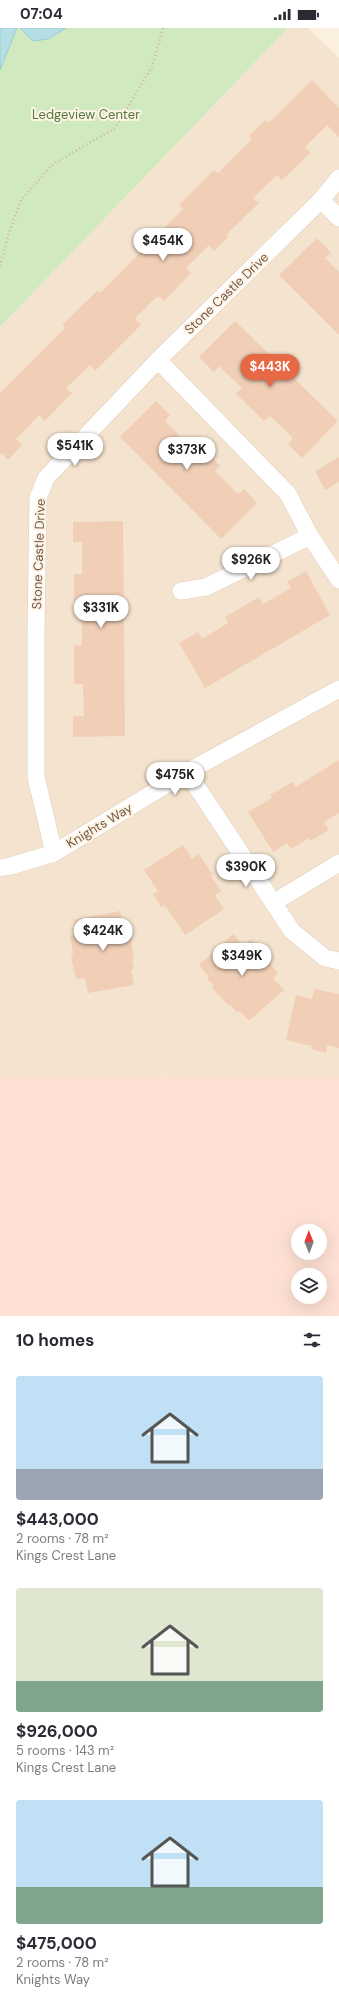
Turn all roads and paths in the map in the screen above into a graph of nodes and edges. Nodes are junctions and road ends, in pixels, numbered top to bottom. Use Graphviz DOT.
graph roads {
  1 [pos="163,28"];
  2 [pos="339,178"];
  3 [pos="321,200"];
  4 [pos="339,218"];
  5 [pos="0,266"];
  6 [pos="158,360"];
  7 [pos="310,536"];
  8 [pos="339,580"];
  9 [pos="181,591"];
  10 [pos="339,689"];
  11 [pos="187,772"];
  12 [pos="54,852"];
  13 [pos="339,863"];
  14 [pos="0,868"];
  15 [pos="273,903"];
  16 [pos="339,961"];
  1 -- 5 [label="path"];
  2 -- 3 [label="street, Stone Castle Drive"];
  3 -- 4 [label="street"];
  3 -- 6 [label="street, Stone Castle Drive"];
  6 -- 7 [label="street"];
  6 -- 12 [label="street, Stone Castle Drive"];
  7 -- 8 [label="street"];
  7 -- 9 [label="street"];
  10 -- 11 [label="street, Knights Way"];
  11 -- 12 [label="street, Knights Way"];
  11 -- 15 [label="street"];
  12 -- 14 [label="street, Knights Way"];
  13 -- 15 [label="street"];
  15 -- 16 [label="street"];
}
